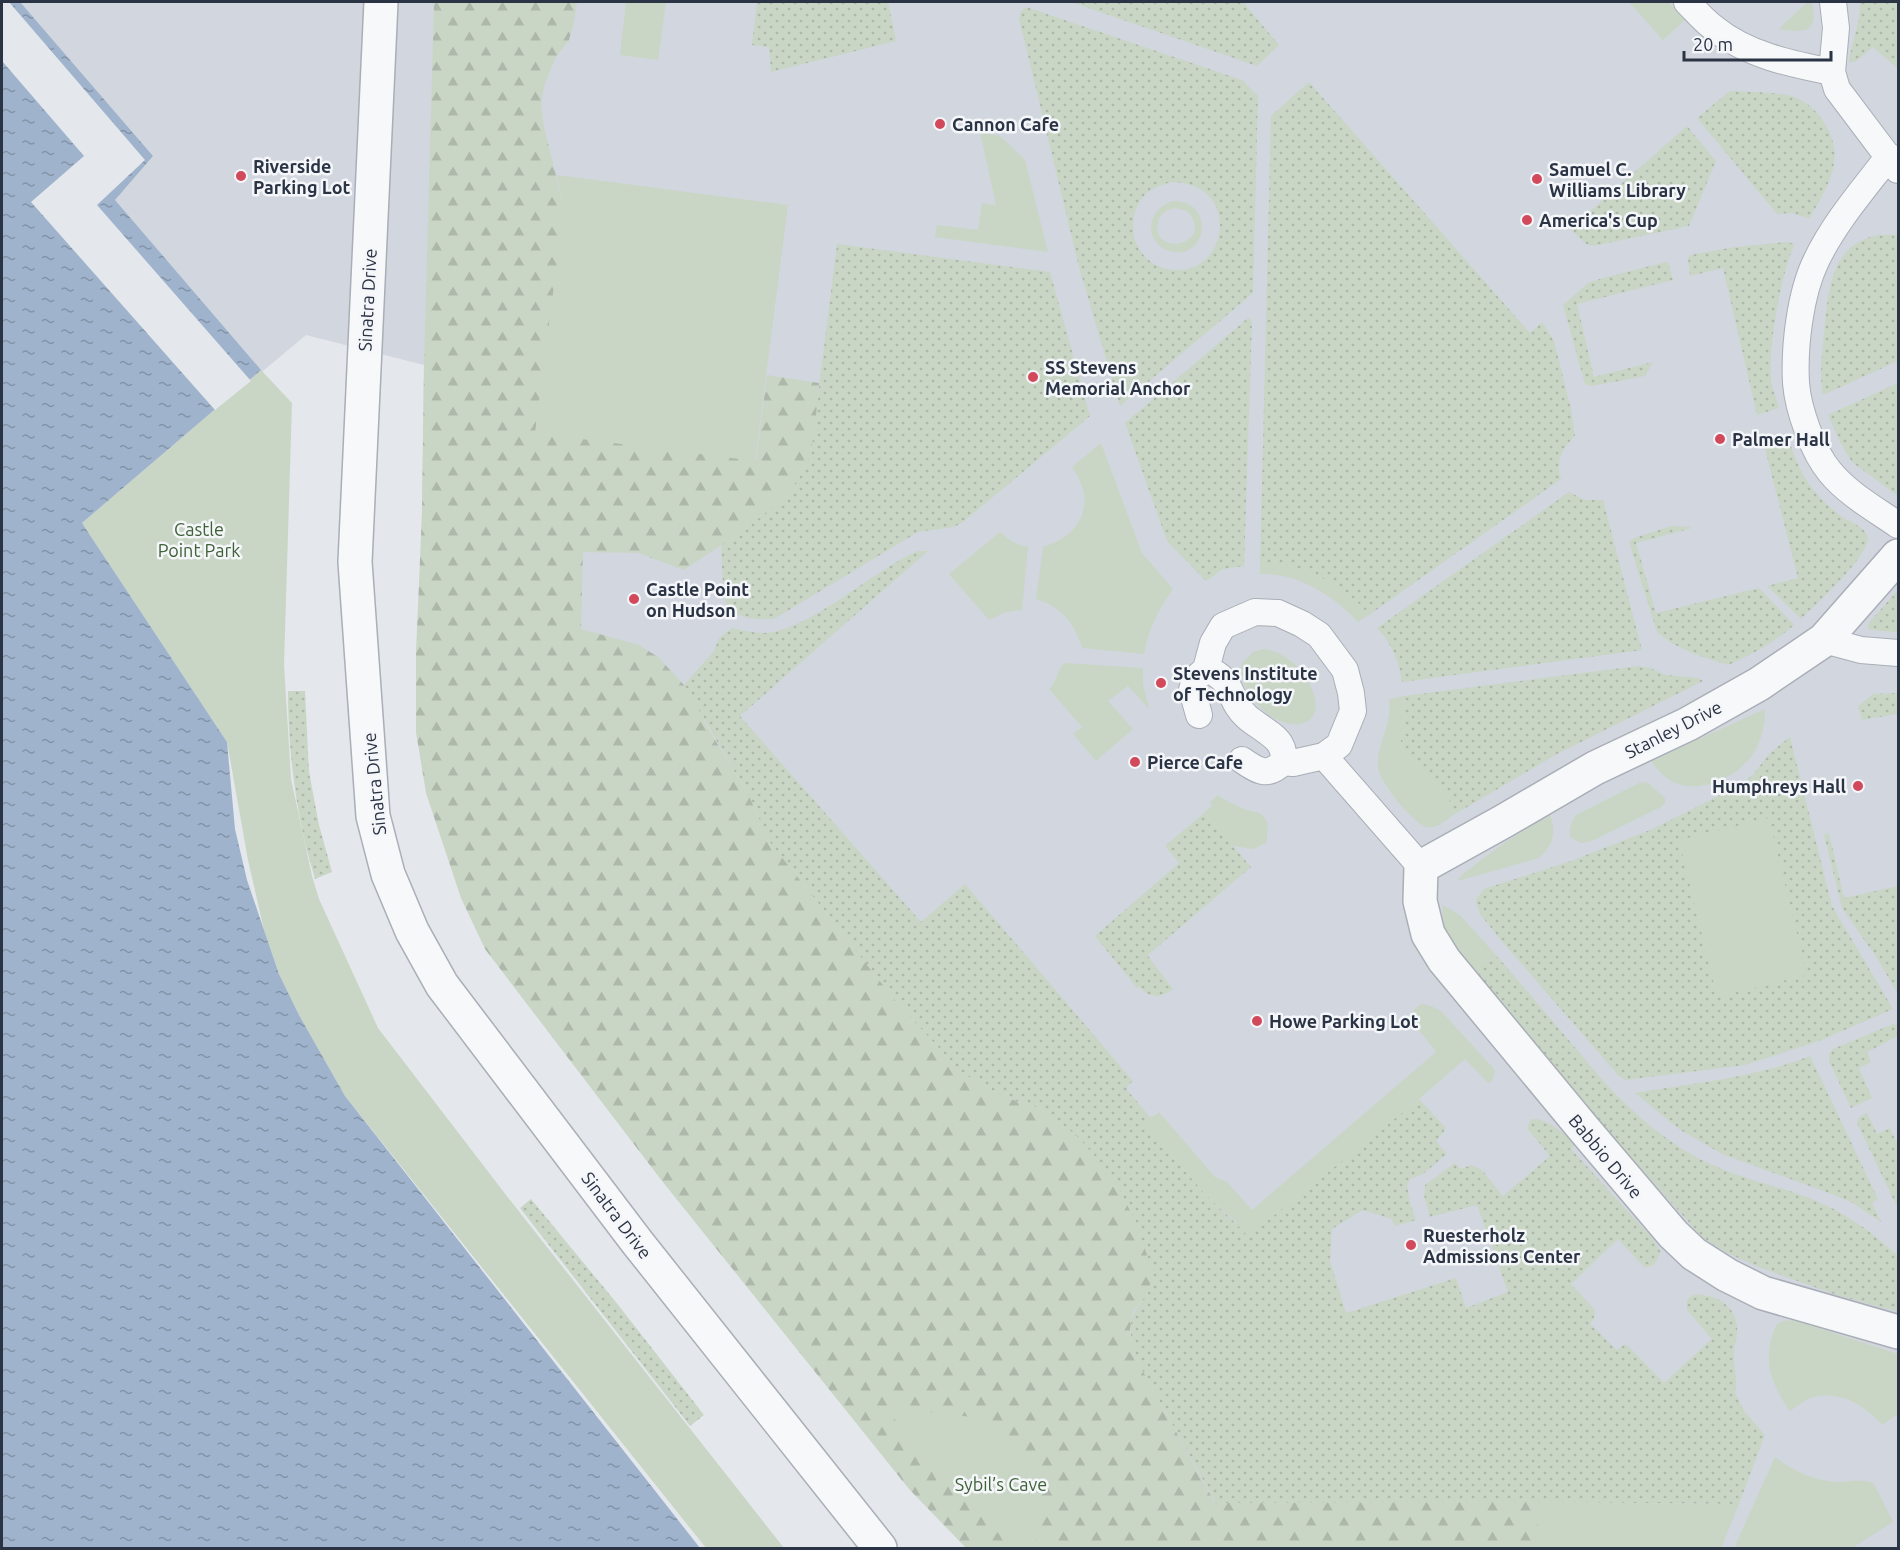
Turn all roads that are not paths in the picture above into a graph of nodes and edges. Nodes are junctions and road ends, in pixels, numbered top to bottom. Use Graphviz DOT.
graph roads {
  1 [pos="381,2"];
  2 [pos="1687,2"];
  3 [pos="1833,2"];
  4 [pos="1832,72"];
  5 [pos="1894,163"];
  6 [pos="1899,525"];
  7 [pos="1899,556"];
  8 [pos="1824,640"];
  9 [pos="1899,653"];
  10 [pos="1206,669"];
  11 [pos="1199,715"];
  12 [pos="1324,756"];
  13 [pos="1242,760"];
  14 [pos="1283,762"];
  15 [pos="1421,867"];
  16 [pos="1899,1332"];
  17 [pos="880,1548"];
  1 -- 17 [label="street, Sinatra Drive"];
  2 -- 4 [label="lane"];
  3 -- 4 [label="lane"];
  4 -- 5 [label="lane"];
  5 -- 6 [label="lane"];
  7 -- 8 [label="street, Stanley Drive"];
  8 -- 9 [label="lane"];
  8 -- 15 [label="street, Stanley Drive"];
  10 -- 11 [label="lane"];
  10 -- 12 [label="lane"];
  10 -- 14 [label="lane"];
  12 -- 14 [label="lane"];
  12 -- 15 [label="lane"];
  13 -- 14 [label="lane"];
  15 -- 16 [label="street, Babbio Drive"];
}
